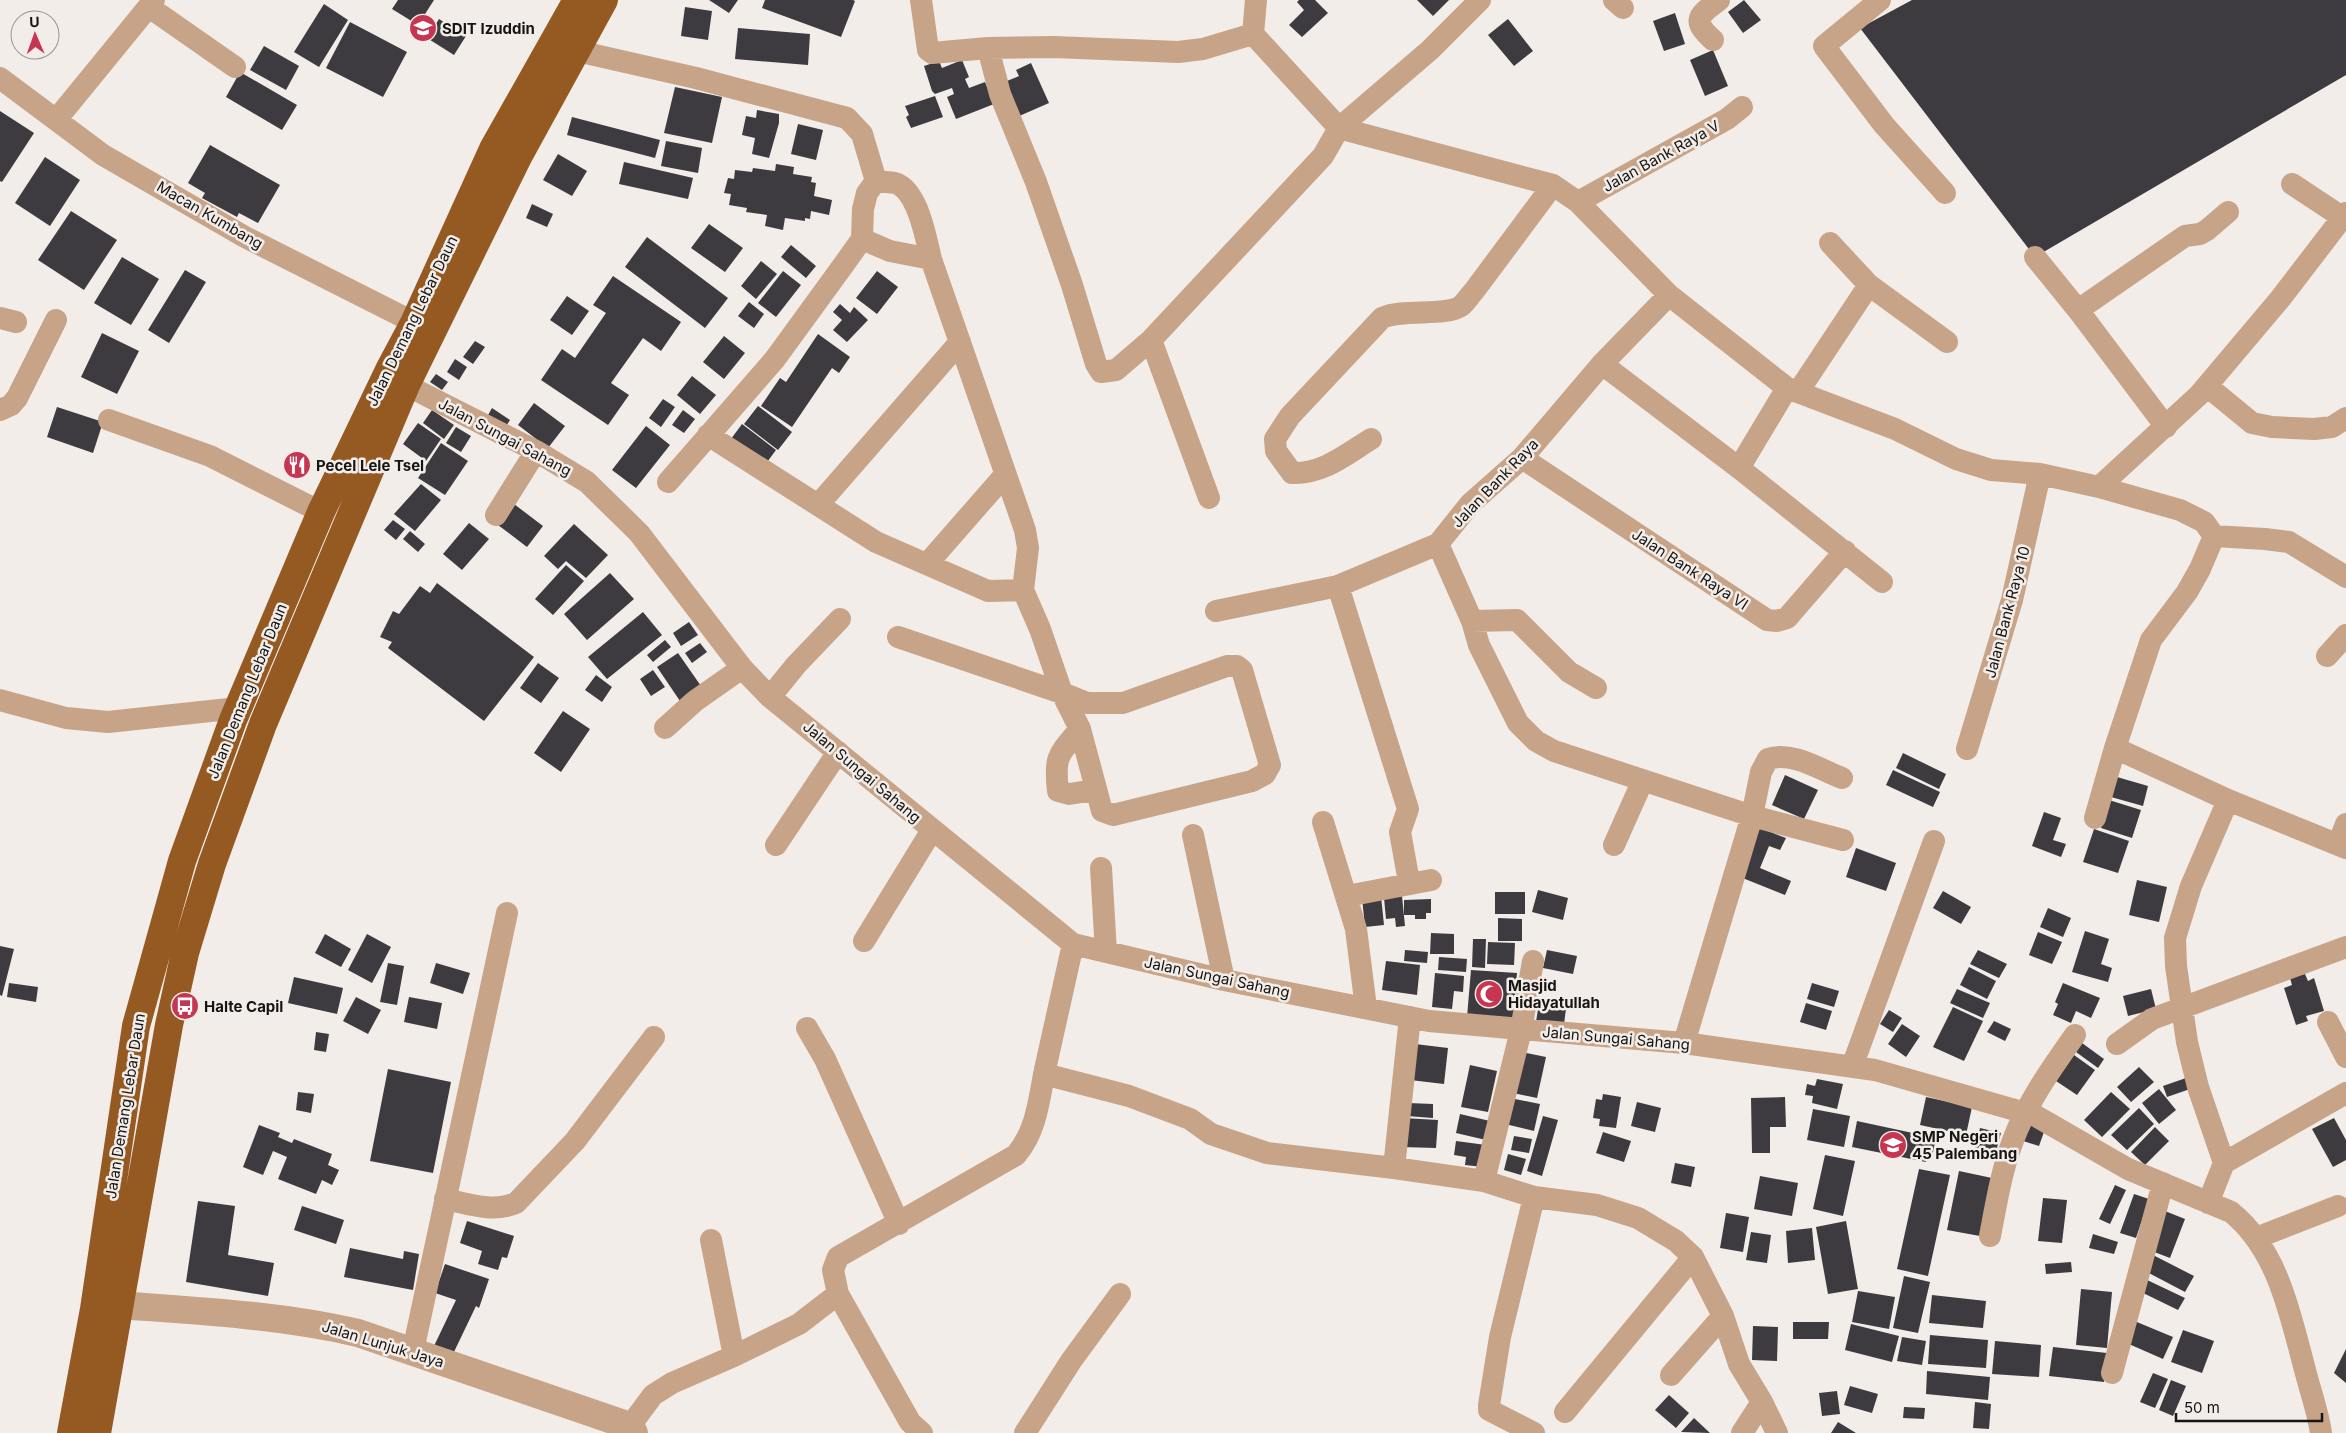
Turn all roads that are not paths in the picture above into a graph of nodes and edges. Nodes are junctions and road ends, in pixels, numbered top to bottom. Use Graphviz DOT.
graph roads {
  1 [pos="577,0"];
  2 [pos="604,0"];
  3 [pos="921,0"];
  4 [pos="1256,0"];
  5 [pos="1480,0"];
  6 [pos="1719,0"];
  7 [pos="1880,0"];
  8 [pos="151,4"];
  9 [pos="1253,34"];
  10 [pos="1713,40"];
  11 [pos="988,48"];
  12 [pos="577,51"];
  13 [pos="235,67"];
  14 [pos="0,78"];
  15 [pos="1742,107"];
  16 [pos="56,120"];
  17 [pos="1339,128"];
  18 [pos="876,181"];
  19 [pos="2292,184"];
  20 [pos="1553,185"];
  21 [pos="1945,193"];
  22 [pos="1578,202"];
  23 [pos="2228,212"];
  24 [pos="2344,215"];
  25 [pos="862,239"];
  26 [pos="1830,243"];
  27 [pos="2035,256"];
  28 [pos="931,259"];
  29 [pos="1869,285"];
  30 [pos="1669,295"];
  31 [pos="2078,310"];
  32 [pos="56,320"];
  33 [pos="423,327"];
  34 [pos="1151,340"];
  35 [pos="960,342"];
  36 [pos="1947,342"];
  37 [pos="1602,364"];
  38 [pos="406,386"];
  39 [pos="2207,386"];
  40 [pos="1793,390"];
  41 [pos="0,410"];
  42 [pos="2346,418"];
  43 [pos="109,420"];
  44 [pos="2166,427"];
  45 [pos="708,435"];
  46 [pos="1371,439"];
  47 [pos="536,451"];
  48 [pos="1522,458"];
  49 [pos="1739,468"];
  50 [pos="2040,474"];
  51 [pos="1004,476"];
  52 [pos="668,482"];
  53 [pos="2100,487"];
  54 [pos="1209,498"];
  55 [pos="818,505"];
  56 [pos="321,512"];
  57 [pos="496,515"];
  58 [pos="2214,536"];
  59 [pos="1438,544"];
  60 [pos="1845,551"];
  61 [pos="926,564"];
  62 [pos="2346,577"];
  63 [pos="1882,582"];
  64 [pos="1338,586"];
  65 [pos="1023,590"];
  66 [pos="1216,611"];
  67 [pos="840,619"];
  68 [pos="1472,621"];
  69 [pos="2346,635"];
  70 [pos="898,637"];
  71 [pos="2327,656"];
  72 [pos="742,668"];
  73 [pos="1596,688"];
  74 [pos="1062,692"];
  75 [pos="770,697"];
  76 [pos="0,700"];
  77 [pos="238,708"];
  78 [pos="267,715"];
  79 [pos="665,728"];
  80 [pos="1080,729"];
  81 [pos="2115,748"];
  82 [pos="1967,749"];
  83 [pos="838,752"];
  84 [pos="1842,778"];
  85 [pos="1643,780"];
  86 [pos="1095,790"];
  87 [pos="2228,800"];
  88 [pos="1752,816"];
  89 [pos="2095,818"];
  90 [pos="1323,822"];
  91 [pos="932,830"];
  92 [pos="1193,835"];
  93 [pos="2343,839"];
  94 [pos="1843,840"];
  95 [pos="1934,841"];
  96 [pos="776,845"];
  97 [pos="1614,845"];
  98 [pos="1101,868"];
  99 [pos="1431,880"];
  100 [pos="1409,882"];
  101 [pos="1347,896"];
  102 [pos="507,913"];
  103 [pos="864,942"];
  104 [pos="1073,944"];
  105 [pos="2346,947"];
  106 [pos="1106,952"];
  107 [pos="1533,961"];
  108 [pos="1224,980"];
  109 [pos="1366,1008"];
  110 [pos="2183,1008"];
  111 [pos="1410,1017"];
  112 [pos="2328,1022"];
  113 [pos="807,1028"];
  114 [pos="1521,1030"];
  115 [pos="2075,1034"];
  116 [pos="654,1037"];
  117 [pos="1684,1043"];
  118 [pos="2117,1044"];
  119 [pos="2346,1057"];
  120 [pos="1852,1067"];
  121 [pos="1044,1074"];
  122 [pos="2346,1093"];
  123 [pos="2025,1113"];
  124 [pos="2224,1163"];
  125 [pos="1394,1168"];
  126 [pos="1484,1181"];
  127 [pos="2163,1183"];
  128 [pos="111,1192"];
  129 [pos="138,1197"];
  130 [pos="1534,1197"];
  131 [pos="445,1199"];
  132 [pos="2208,1203"];
  133 [pos="2338,1206"];
  134 [pos="899,1224"];
  135 [pos="1990,1236"];
  136 [pos="2256,1238"];
  137 [pos="711,1240"];
  138 [pos="1693,1257"];
  139 [pos="838,1294"];
  140 [pos="1120,1294"];
  141 [pos="119,1305"];
  142 [pos="1723,1316"];
  143 [pos="412,1351"];
  144 [pos="734,1356"];
  145 [pos="2112,1373"];
  146 [pos="1671,1375"];
  147 [pos="1762,1402"];
  148 [pos="1565,1412"];
  149 [pos="632,1430"];
  150 [pos="71,1433"];
  151 [pos="97,1433"];
  152 [pos="922,1433"];
  153 [pos="1025,1433"];
  154 [pos="1534,1433"];
  155 [pos="1742,1433"];
  156 [pos="1777,1433"];
  157 [pos="2321,1433"];
  1 -- 33 [label="highway, Jalan Demang Lebar Daun"];
  2 -- 12 [label="highway, Jalan Demang Lebar Daun"];
  3 -- 11 [label="street"];
  4 -- 9 [label="street"];
  5 -- 17 [label="street"];
  6 -- 10 [label="street"];
  7 -- 21 [label="street"];
  8 -- 13 [label="street"];
  8 -- 16 [label="street"];
  9 -- 11 [label="street"];
  9 -- 17 [label="street"];
  11 -- 34 [label="street"];
  12 -- 18 [label="street"];
  12 -- 33 [label="highway, Jalan Demang Lebar Daun"];
  14 -- 16 [label="street, Macan Kumbang"];
  15 -- 22 [label="street, Jalan Bank Raya V"];
  16 -- 33 [label="street, Macan Kumbang"];
  17 -- 20 [label="street"];
  17 -- 34 [label="street"];
  18 -- 25 [label="street"];
  18 -- 28 [label="street"];
  19 -- 24 [label="street"];
  20 -- 22 [label="street"];
  20 -- 46 [label="street"];
  22 -- 30 [label="street"];
  23 -- 31 [label="street"];
  24 -- 39 [label="street"];
  25 -- 28 [label="street"];
  25 -- 45 [label="street"];
  26 -- 29 [label="street"];
  27 -- 31 [label="street"];
  28 -- 35 [label="street"];
  29 -- 36 [label="street"];
  29 -- 40 [label="street"];
  30 -- 37 [label="street, Jalan Bank Raya"];
  30 -- 40 [label="street"];
  31 -- 44 [label="street"];
  32 -- 41 [label="street"];
  33 -- 38 [label="highway, Jalan Demang Lebar Daun"];
  33 -- 56 [label="highway, Jalan Demang Lebar Daun"];
  34 -- 54 [label="street"];
  35 -- 51 [label="street"];
  35 -- 55 [label="street"];
  37 -- 48 [label="street, Jalan Bank Raya"];
  37 -- 49 [label="street"];
  38 -- 47 [label="street, Jalan Sungai Sahang"];
  38 -- 78 [label="highway, Jalan Demang Lebar Daun"];
  39 -- 42 [label="street"];
  39 -- 44 [label="street"];
  40 -- 49 [label="street"];
  40 -- 50 [label="street"];
  43 -- 56 [label="street"];
  44 -- 53 [label="street"];
  45 -- 52 [label="street"];
  45 -- 55 [label="street"];
  47 -- 57 [label="street"];
  47 -- 72 [label="street, Jalan Sungai Sahang"];
  48 -- 59 [label="street, Jalan Bank Raya"];
  48 -- 60 [label="street, Jalan Bank Raya VI"];
  49 -- 60 [label="street"];
  50 -- 53 [label="street"];
  50 -- 82 [label="street, Jalan Bank Raya 10"];
  51 -- 61 [label="street"];
  51 -- 65 [label="street"];
  53 -- 58 [label="street"];
  55 -- 61 [label="street"];
  56 -- 77 [label="highway, Jalan Demang Lebar Daun"];
  58 -- 62 [label="street"];
  58 -- 81 [label="street"];
  59 -- 64 [label="street, Jalan Bank Raya"];
  59 -- 68 [label="street"];
  60 -- 63 [label="street"];
  61 -- 65 [label="street"];
  64 -- 66 [label="street, Jalan Bank Raya"];
  64 -- 100 [label="street"];
  65 -- 74 [label="street"];
  67 -- 75 [label="street"];
  68 -- 73 [label="street"];
  68 -- 85 [label="street"];
  69 -- 71 [label="street"];
  70 -- 74 [label="street"];
  72 -- 75 [label="street, Jalan Sungai Sahang"];
  72 -- 79 [label="street"];
  74 -- 80 [label="street"];
  74 -- 86 [label="street"];
  75 -- 83 [label="street, Jalan Sungai Sahang"];
  76 -- 77 [label="street"];
  77 -- 78 [label="highway"];
  77 -- 128 [label="highway, Jalan Demang Lebar Daun"];
  78 -- 129 [label="highway, Jalan Demang Lebar Daun"];
  80 -- 86 [label="street"];
  80 -- 86 [label="street"];
  81 -- 87 [label="street"];
  81 -- 89 [label="street"];
  83 -- 91 [label="street, Jalan Sungai Sahang"];
  83 -- 96 [label="street"];
  84 -- 88 [label="street"];
  85 -- 88 [label="street"];
  85 -- 97 [label="street"];
  87 -- 93 [label="street"];
  87 -- 110 [label="street"];
  88 -- 94 [label="street"];
  88 -- 117 [label="street"];
  90 -- 101 [label="street"];
  91 -- 103 [label="street"];
  91 -- 104 [label="street, Jalan Sungai Sahang"];
  92 -- 108 [label="street"];
  95 -- 120 [label="street"];
  98 -- 106 [label="street"];
  99 -- 100 [label="street"];
  100 -- 101 [label="street"];
  101 -- 109 [label="street"];
  102 -- 131 [label="street"];
  104 -- 106 [label="street, Jalan Sungai Sahang"];
  104 -- 121 [label="street"];
  105 -- 110 [label="street"];
  106 -- 108 [label="street, Jalan Sungai Sahang"];
  107 -- 114 [label="street"];
  108 -- 109 [label="street, Jalan Sungai Sahang"];
  109 -- 111 [label="street, Jalan Sungai Sahang"];
  110 -- 118 [label="street"];
  110 -- 124 [label="street"];
  111 -- 114 [label="street, Jalan Sungai Sahang"];
  111 -- 125 [label="street"];
  112 -- 119 [label="street"];
  113 -- 134 [label="street"];
  114 -- 117 [label="street, Jalan Sungai Sahang"];
  114 -- 126 [label="street"];
  115 -- 123 [label="street"];
  116 -- 131 [label="street"];
  117 -- 120 [label="street, Jalan Sungai Sahang"];
  120 -- 123 [label="street, Jalan Sungai Sahang"];
  121 -- 125 [label="street"];
  121 -- 134 [label="street"];
  122 -- 124 [label="street"];
  123 -- 127 [label="street, Jalan Sungai Sahang"];
  123 -- 135 [label="street"];
  124 -- 132 [label="street"];
  125 -- 126 [label="street"];
  126 -- 130 [label="street"];
  127 -- 132 [label="street, Jalan Sungai Sahang"];
  127 -- 145 [label="street"];
  128 -- 129 [label="highway"];
  128 -- 150 [label="highway, Jalan Demang Lebar Daun"];
  129 -- 141 [label="highway, Jalan Demang Lebar Daun"];
  130 -- 138 [label="street"];
  130 -- 154 [label="street"];
  131 -- 143 [label="street"];
  132 -- 136 [label="street, Jalan Sungai Sahang"];
  133 -- 136 [label="street"];
  134 -- 139 [label="street"];
  136 -- 157 [label="street, Jalan Sungai Sahang"];
  137 -- 144 [label="street"];
  138 -- 142 [label="street"];
  138 -- 148 [label="street"];
  139 -- 144 [label="street"];
  139 -- 152 [label="street"];
  140 -- 153 [label="street"];
  141 -- 143 [label="street, Jalan Lunjuk Jaya"];
  141 -- 151 [label="highway, Jalan Demang Lebar Daun"];
  142 -- 146 [label="street"];
  142 -- 147 [label="street"];
  143 -- 149 [label="street, Jalan Lunjuk Jaya"];
  144 -- 149 [label="street"];
  147 -- 155 [label="street"];
  147 -- 156 [label="street"];
}
